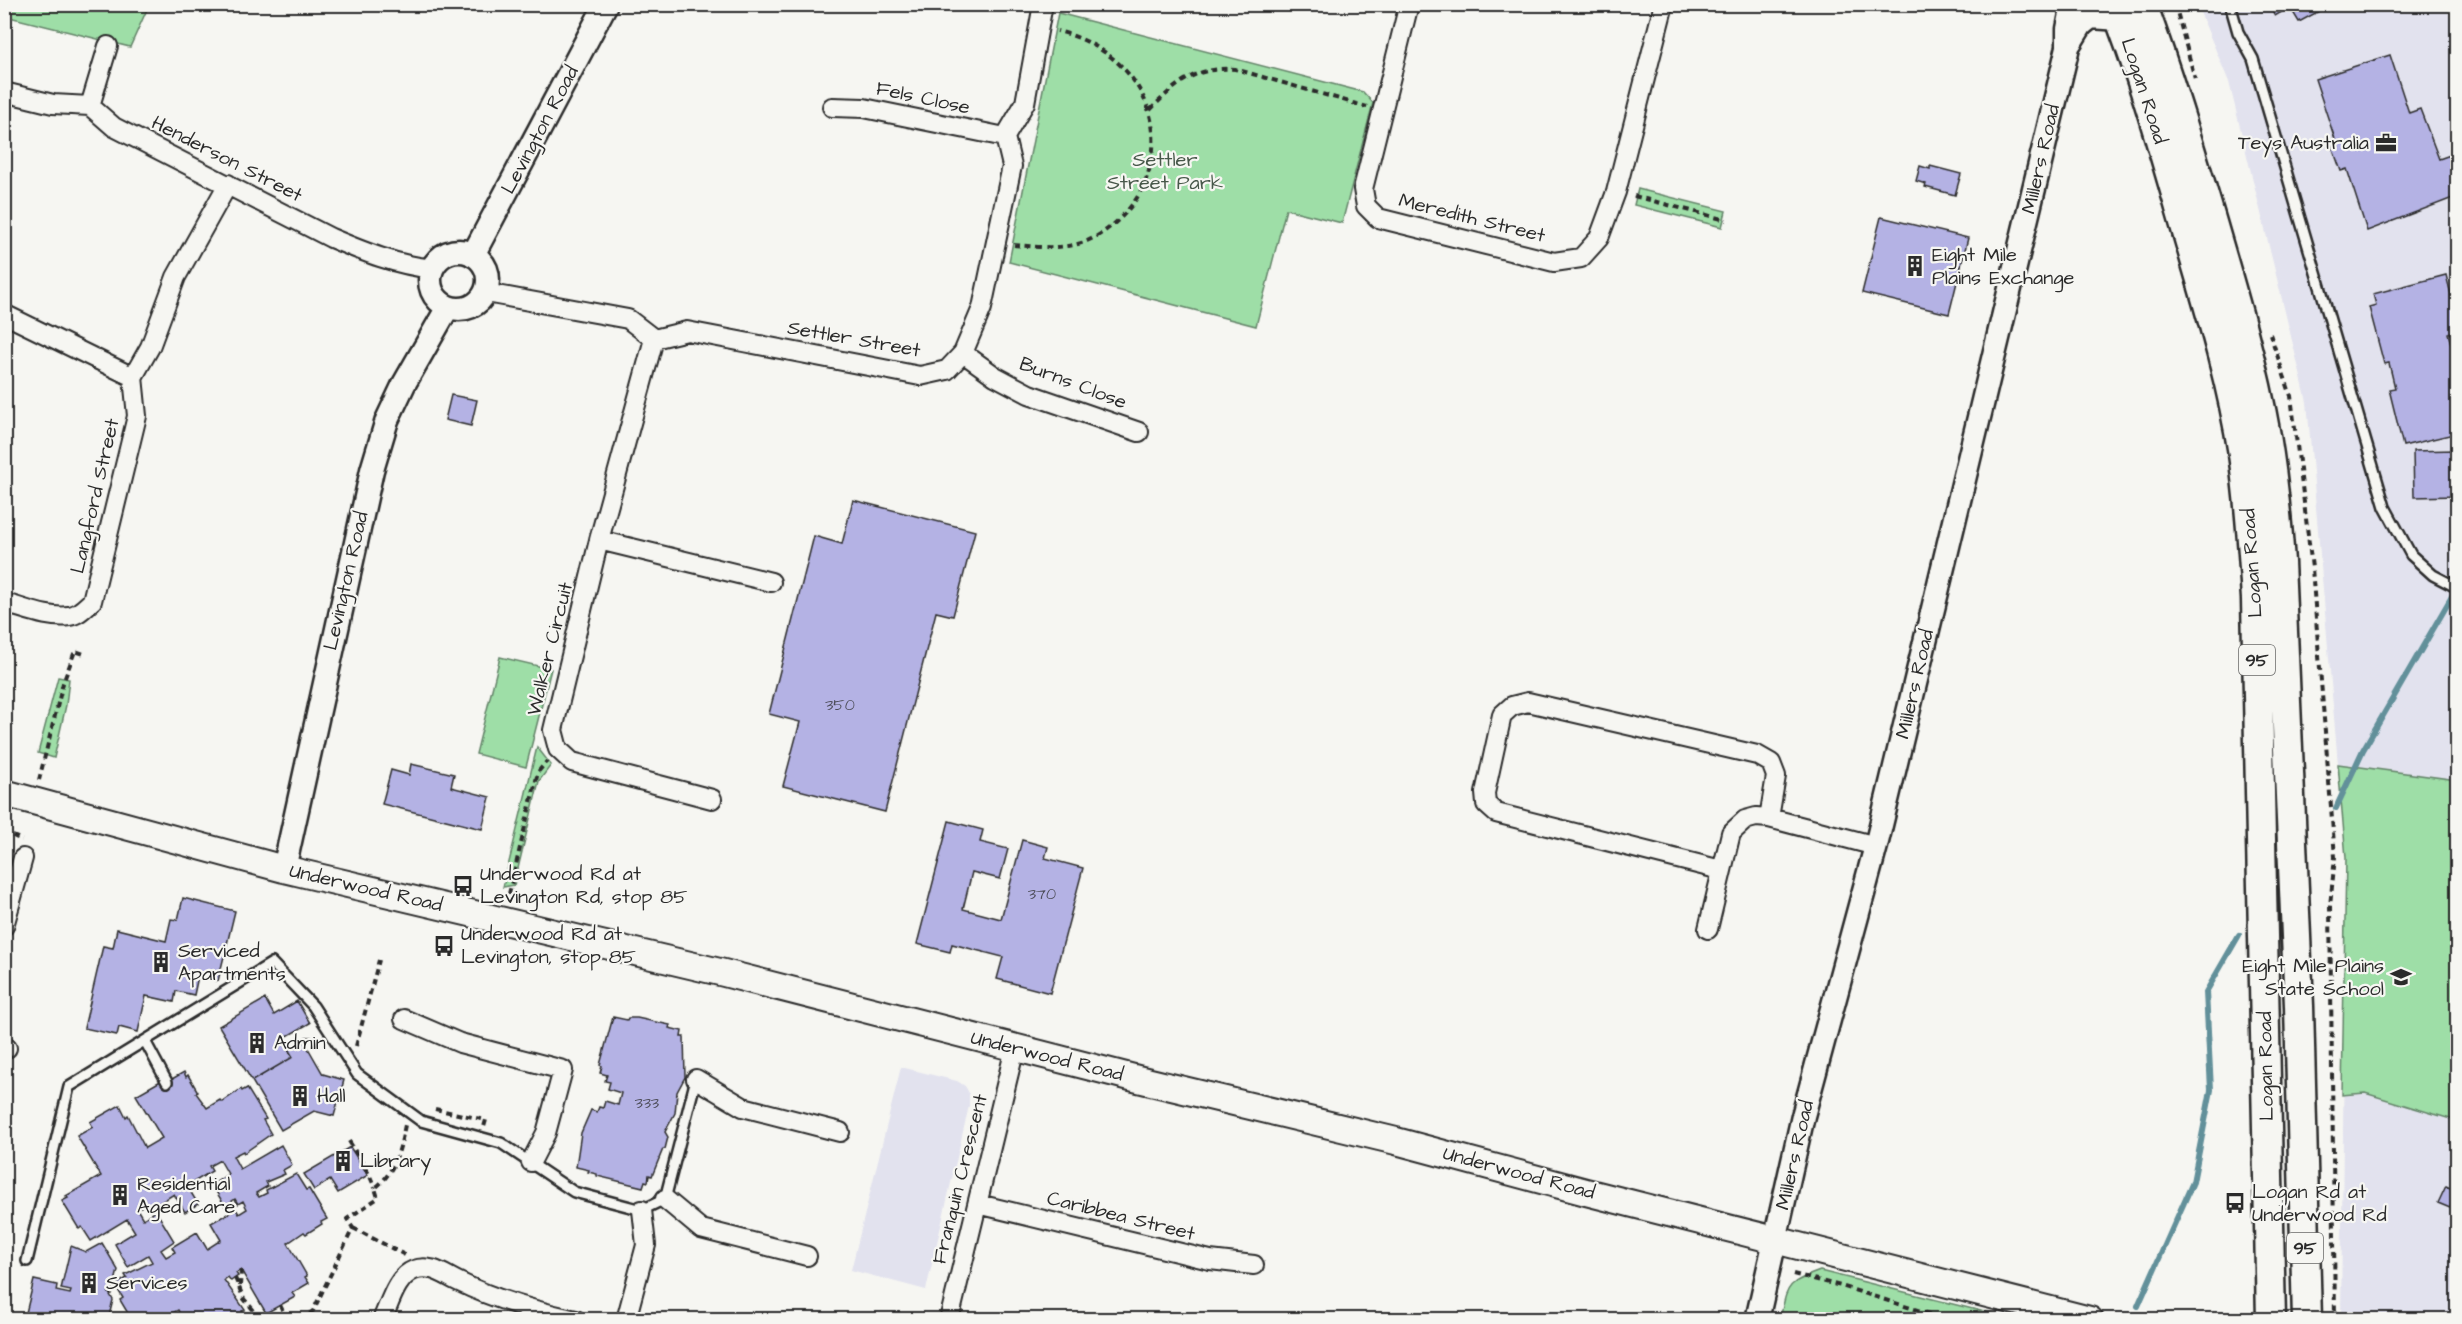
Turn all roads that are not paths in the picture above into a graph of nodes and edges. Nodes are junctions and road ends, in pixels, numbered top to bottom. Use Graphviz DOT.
graph roads {
  1 [pos="606,4"];
  2 [pos="1043,4"];
  3 [pos="1409,4"];
  4 [pos="1664,4"];
  5 [pos="2073,4"];
  6 [pos="2230,4"];
  7 [pos="2125,9"];
  8 [pos="108,46"];
  9 [pos="2068,47"];
  10 [pos="4,92"];
  11 [pos="90,106"];
  12 [pos="832,107"];
  13 [pos="1005,137"];
  14 [pos="228,184"];
  15 [pos="473,255"];
  16 [pos="433,269"];
  17 [pos="486,292"];
  18 [pos="448,307"];
  19 [pos="4,314"];
  20 [pos="654,339"];
  21 [pos="963,353"];
  22 [pos="133,377"];
  23 [pos="1139,432"];
  24 [pos="599,540"];
  25 [pos="771,582"];
  26 [pos="2457,588"];
  27 [pos="4,603"];
  28 [pos="4,793"];
  29 [pos="712,800"];
  30 [pos="1769,818"];
  31 [pos="1876,846"];
  32 [pos="22,858"];
  33 [pos="284,869"];
  34 [pos="1721,870"];
  35 [pos="5,920"];
  36 [pos="1708,929"];
  37 [pos="404,1019"];
  38 [pos="145,1041"];
  39 [pos="1015,1048"];
  40 [pos="696,1078"];
  41 [pos="167,1082"];
  42 [pos="840,1132"];
  43 [pos="531,1162"];
  44 [pos="665,1199"];
  45 [pos="978,1204"];
  46 [pos="642,1210"];
  47 [pos="1775,1239"];
  48 [pos="807,1257"];
  49 [pos="27,1260"];
  50 [pos="1254,1265"];
  51 [pos="382,1320"];
  52 [pos="576,1320"];
  53 [pos="626,1320"];
  54 [pos="949,1320"];
  55 [pos="1757,1320"];
  56 [pos="2090,1320"];
  57 [pos="2271,1320"];
  58 [pos="2307,1320"];
  1 -- 15 [label="street, Levington Road"];
  2 -- 13 [label="street"];
  3 -- 4 [label="street, Meredith Street"];
  5 -- 9 [label="street, Millers Road"];
  6 -- 26 [label="lane"];
  7 -- 9 [label="street, Millers Road"];
  7 -- 57 [label="main road, Logan Road / 95"];
  7 -- 58 [label="main road, Logan Road / 95"];
  8 -- 11 [label="street"];
  9 -- 31 [label="street, Millers Road"];
  10 -- 11 [label="street"];
  11 -- 14 [label="street, Henderson Street"];
  12 -- 13 [label="street, Fels Close"];
  13 -- 21 [label="street, Settler Street"];
  14 -- 16 [label="street, Henderson Street"];
  14 -- 22 [label="street"];
  15 -- 16 [label="street"];
  15 -- 17 [label="street"];
  16 -- 18 [label="street"];
  17 -- 18 [label="street"];
  17 -- 20 [label="street"];
  18 -- 33 [label="street, Levington Road"];
  19 -- 22 [label="street"];
  20 -- 21 [label="street, Settler Street"];
  20 -- 24 [label="street, Walker Circuit"];
  21 -- 23 [label="street, Burns Close"];
  22 -- 27 [label="street, Langford Street"];
  24 -- 25 [label="street"];
  24 -- 29 [label="street, Walker Circuit"];
  28 -- 33 [label="main road, Underwood Road"];
  30 -- 31 [label="street"];
  30 -- 34 [label="street"];
  30 -- 34 [label="street"];
  31 -- 47 [label="street, Millers Road"];
  32 -- 35 [label="street"];
  33 -- 39 [label="main road, Underwood Road"];
  34 -- 36 [label="street"];
  37 -- 43 [label="street"];
  38 -- 41 [label="lane"];
  38 -- 43 [label="lane"];
  38 -- 49 [label="lane"];
  39 -- 45 [label="street, Franquin Crescent"];
  39 -- 47 [label="main road, Underwood Road"];
  40 -- 42 [label="street"];
  40 -- 44 [label="lane"];
  43 -- 46 [label="lane"];
  44 -- 46 [label="lane"];
  44 -- 48 [label="street"];
  45 -- 50 [label="street, Caribbea Street"];
  45 -- 54 [label="street, Franquin Crescent"];
  46 -- 53 [label="street"];
  47 -- 55 [label="street, Millers Road"];
  47 -- 56 [label="main road, Underwood Road"];
  51 -- 52 [label="street"];
}
